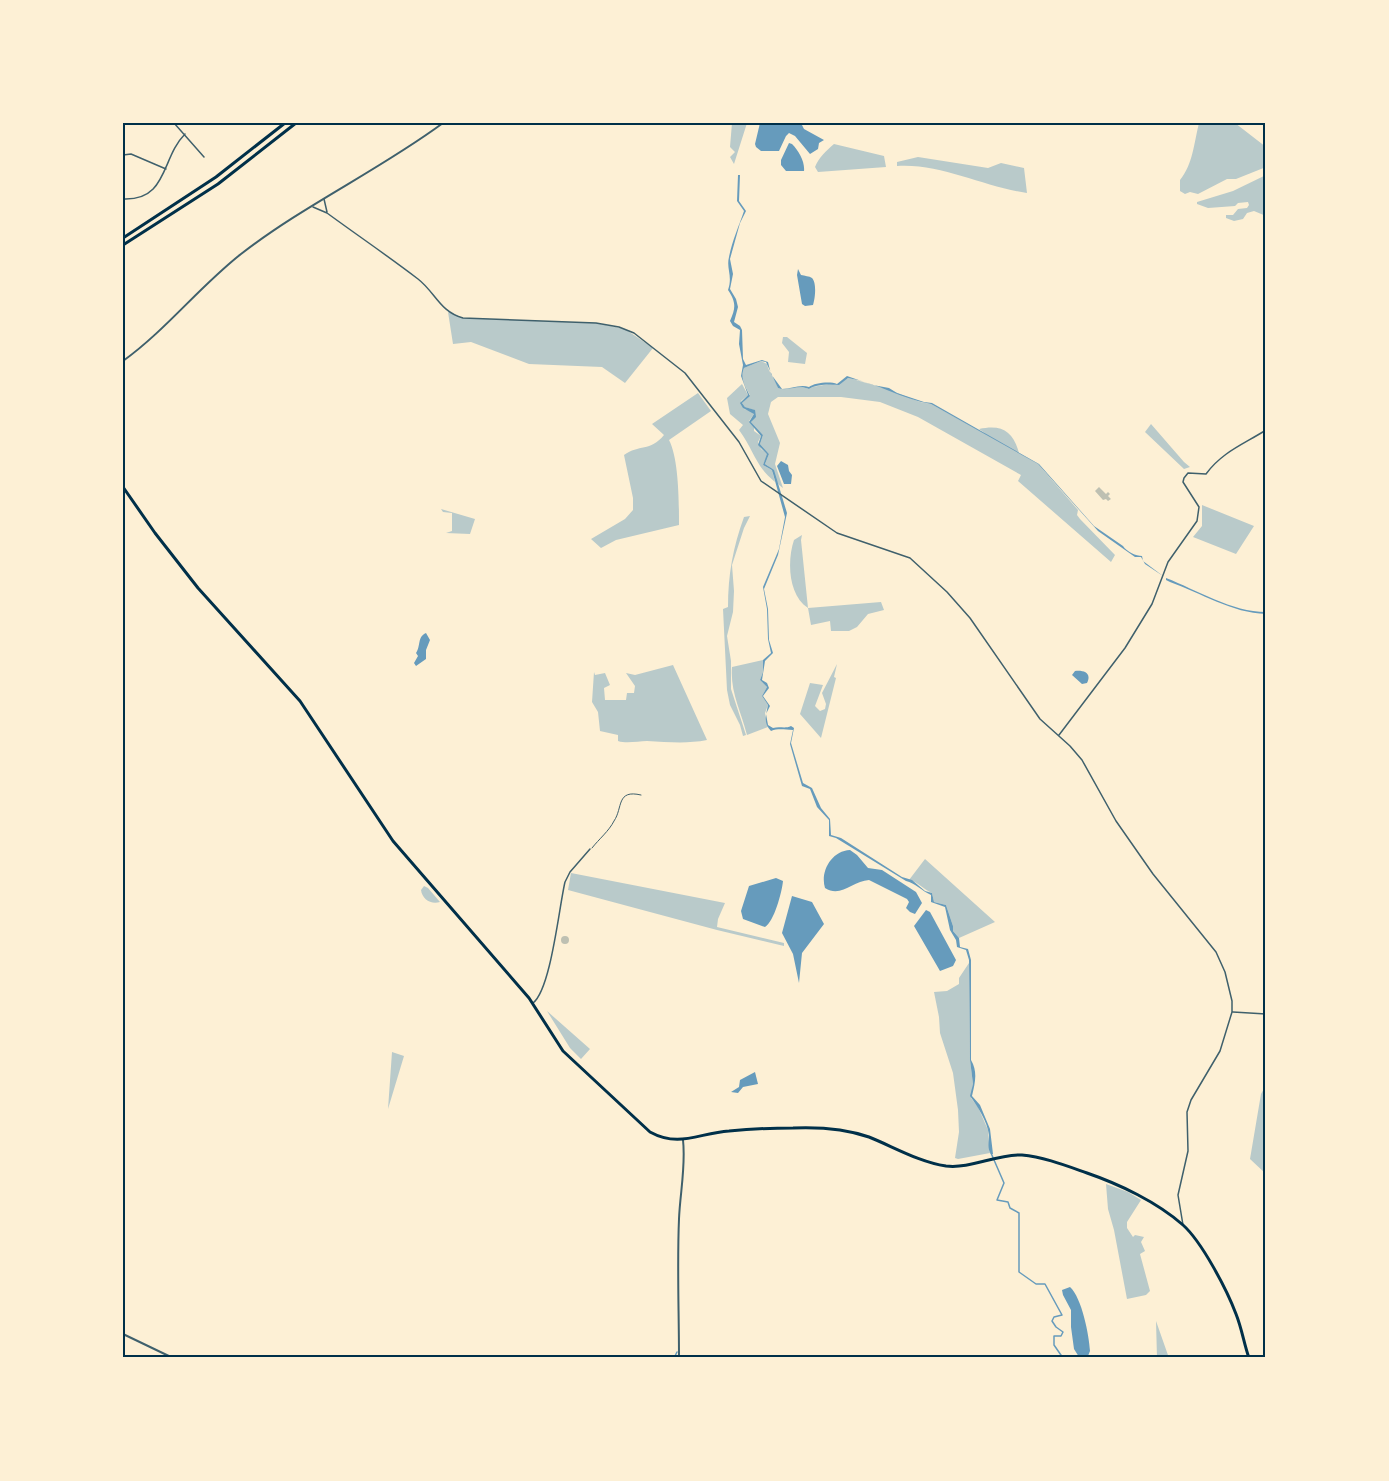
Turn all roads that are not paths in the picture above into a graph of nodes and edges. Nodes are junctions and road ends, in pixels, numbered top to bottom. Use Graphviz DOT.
graph roads {
  1 [pos="174,123"];
  2 [pos="285,123"];
  3 [pos="296,123"];
  4 [pos="443,123"];
  5 [pos="185,134"];
  6 [pos="123,155"];
  7 [pos="204,157"];
  8 [pos="165,169"];
  9 [pos="324,199"];
  10 [pos="123,200"];
  11 [pos="312,206"];
  12 [pos="327,213"];
  13 [pos="123,238"];
  14 [pos="123,245"];
  15 [pos="123,361"];
  16 [pos="1266,430"];
  17 [pos="123,487"];
  18 [pos="1058,735"];
  19 [pos="641,795"];
  20 [pos="590,849"];
  21 [pos="533,1003"];
  22 [pos="1232,1012"];
  23 [pos="1266,1014"];
  24 [pos="683,1140"];
  25 [pos="1183,1225"];
  26 [pos="123,1334"];
  27 [pos="173,1358"];
  28 [pos="679,1358"];
  29 [pos="1249,1358"];
  1 -- 5 [label="street"];
  2 -- 13 [label="main road"];
  3 -- 14 [label="main road"];
  4 -- 9 [label="street"];
  5 -- 7 [label="street"];
  5 -- 8 [label="street"];
  6 -- 8 [label="street"];
  8 -- 10 [label="street"];
  9 -- 11 [label="street"];
  9 -- 12 [label="street"];
  11 -- 12 [label="street"];
  11 -- 15 [label="street"];
  12 -- 18 [label="street"];
  16 -- 18 [label="street"];
  17 -- 21 [label="main road"];
  18 -- 22 [label="street"];
  19 -- 20 [label="lane"];
  20 -- 21 [label="street"];
  21 -- 24 [label="main road"];
  22 -- 23 [label="street"];
  22 -- 25 [label="street"];
  24 -- 25 [label="main road"];
  24 -- 28 [label="street"];
  25 -- 29 [label="main road"];
  26 -- 27 [label="street"];
}
